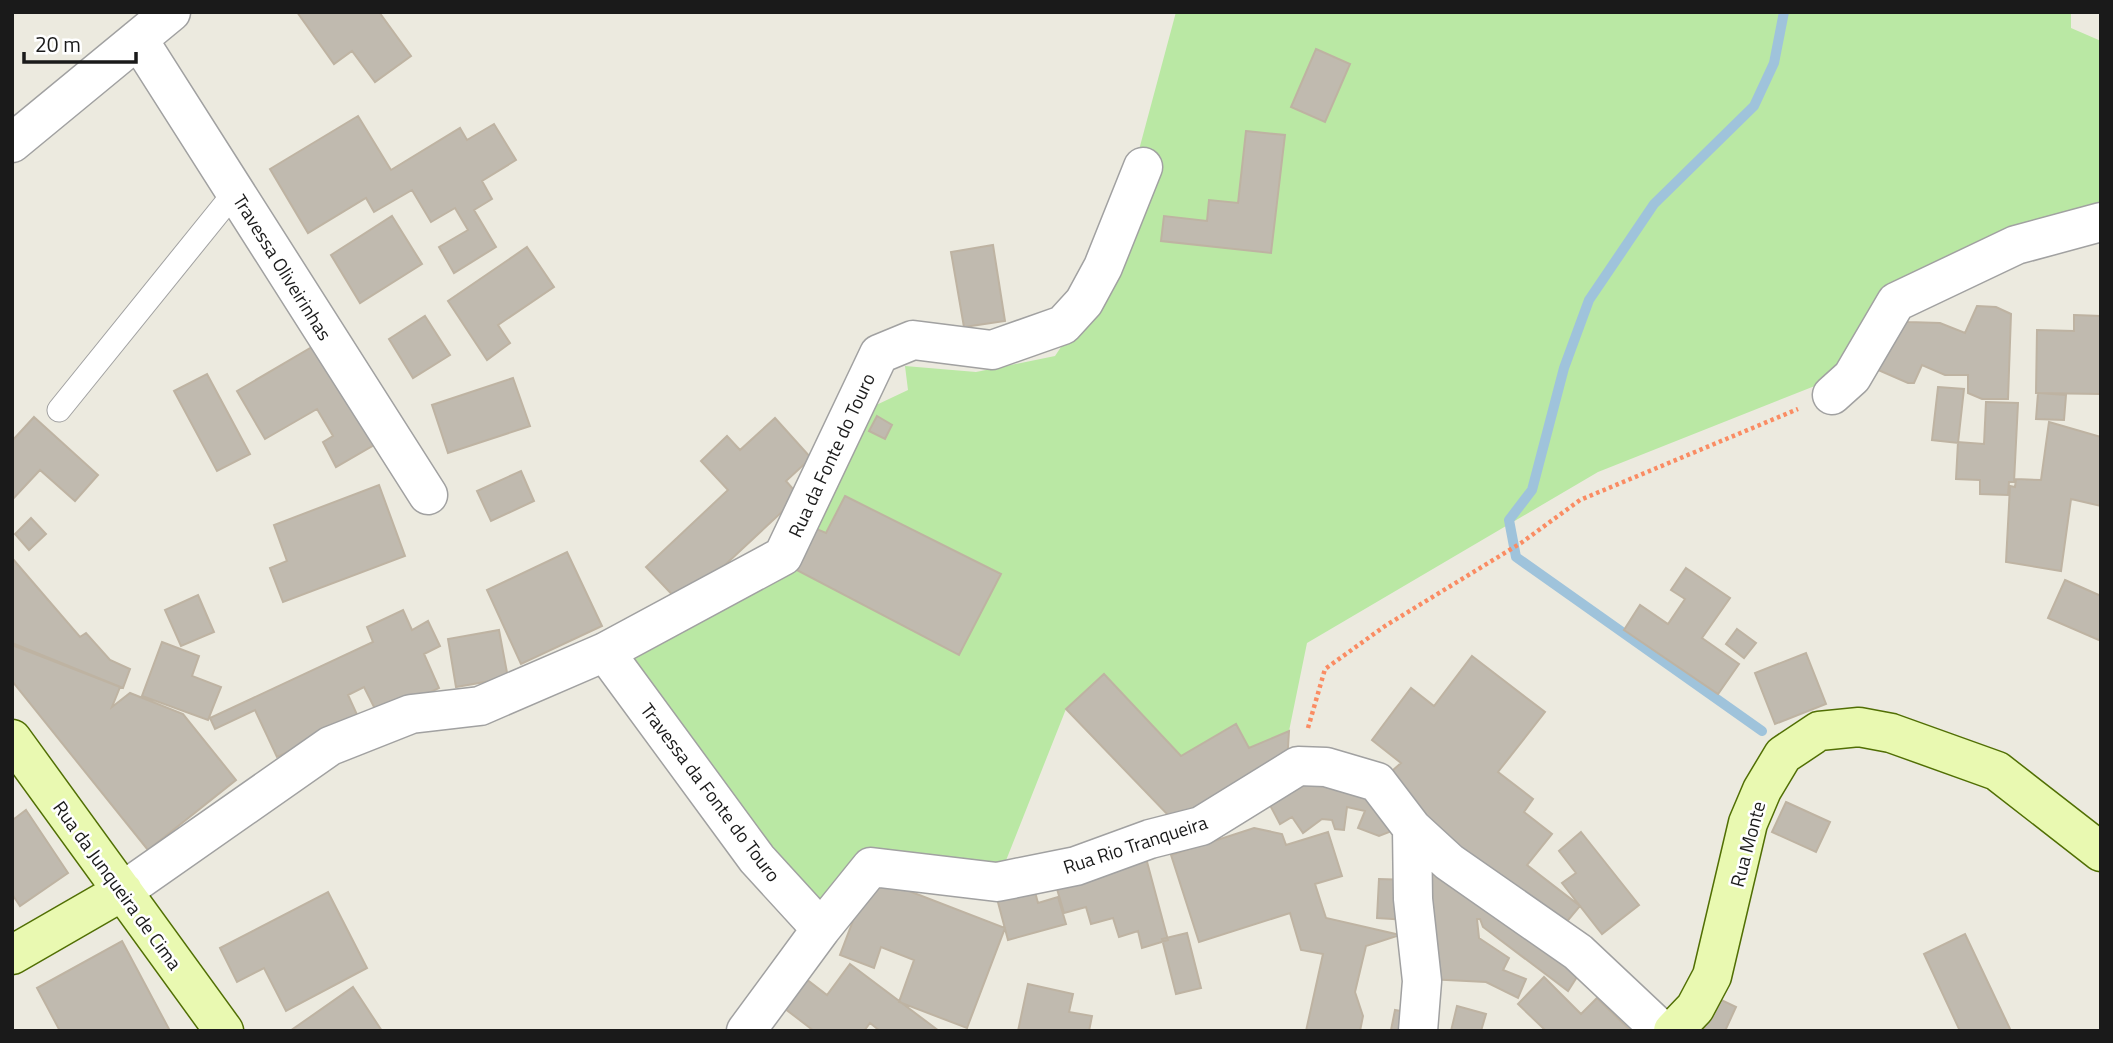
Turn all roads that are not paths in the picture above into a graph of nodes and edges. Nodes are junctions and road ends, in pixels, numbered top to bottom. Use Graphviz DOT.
graph roads {
  1 [pos="171,12"];
  2 [pos="138,39"];
  3 [pos="12,143"];
  4 [pos="1143,167"];
  5 [pos="235,192"];
  6 [pos="2101,222"];
  7 [pos="1832,395"];
  8 [pos="59,410"];
  9 [pos="428,495"];
  10 [pos="606,652"];
  11 [pos="12,739"];
  12 [pos="1412,828"];
  13 [pos="2101,852"];
  14 [pos="123,891"];
  15 [pos="821,929"];
  16 [pos="12,955"];
  17 [pos="224,1031"];
  18 [pos="746,1031"];
  19 [pos="1418,1031"];
  20 [pos="1662,1031"];
  21 [pos="1673,1031"];
  1 -- 2 [label="street"];
  2 -- 3 [label="street"];
  2 -- 5 [label="street, Travessa Oliveirinhas"];
  4 -- 10 [label="street, Rua da Fonte do Touro"];
  5 -- 8 [label="lane"];
  5 -- 9 [label="street, Travessa Oliveirinhas"];
  6 -- 7 [label="street"];
  10 -- 14 [label="street, Rua da Fonte do Touro"];
  10 -- 15 [label="street, Travessa da Fonte do Touro"];
  11 -- 14 [label="main road, Rua da Junqueira de Cima"];
  12 -- 15 [label="street, Rua Rio Tranqueira"];
  12 -- 19 [label="street"];
  12 -- 20 [label="street"];
  13 -- 21 [label="main road, Rua Monte"];
  14 -- 16 [label="main road"];
  14 -- 17 [label="main road, Rua da Junqueira de Cima"];
  15 -- 18 [label="street, Rua Rio Tranqueira"];
}
